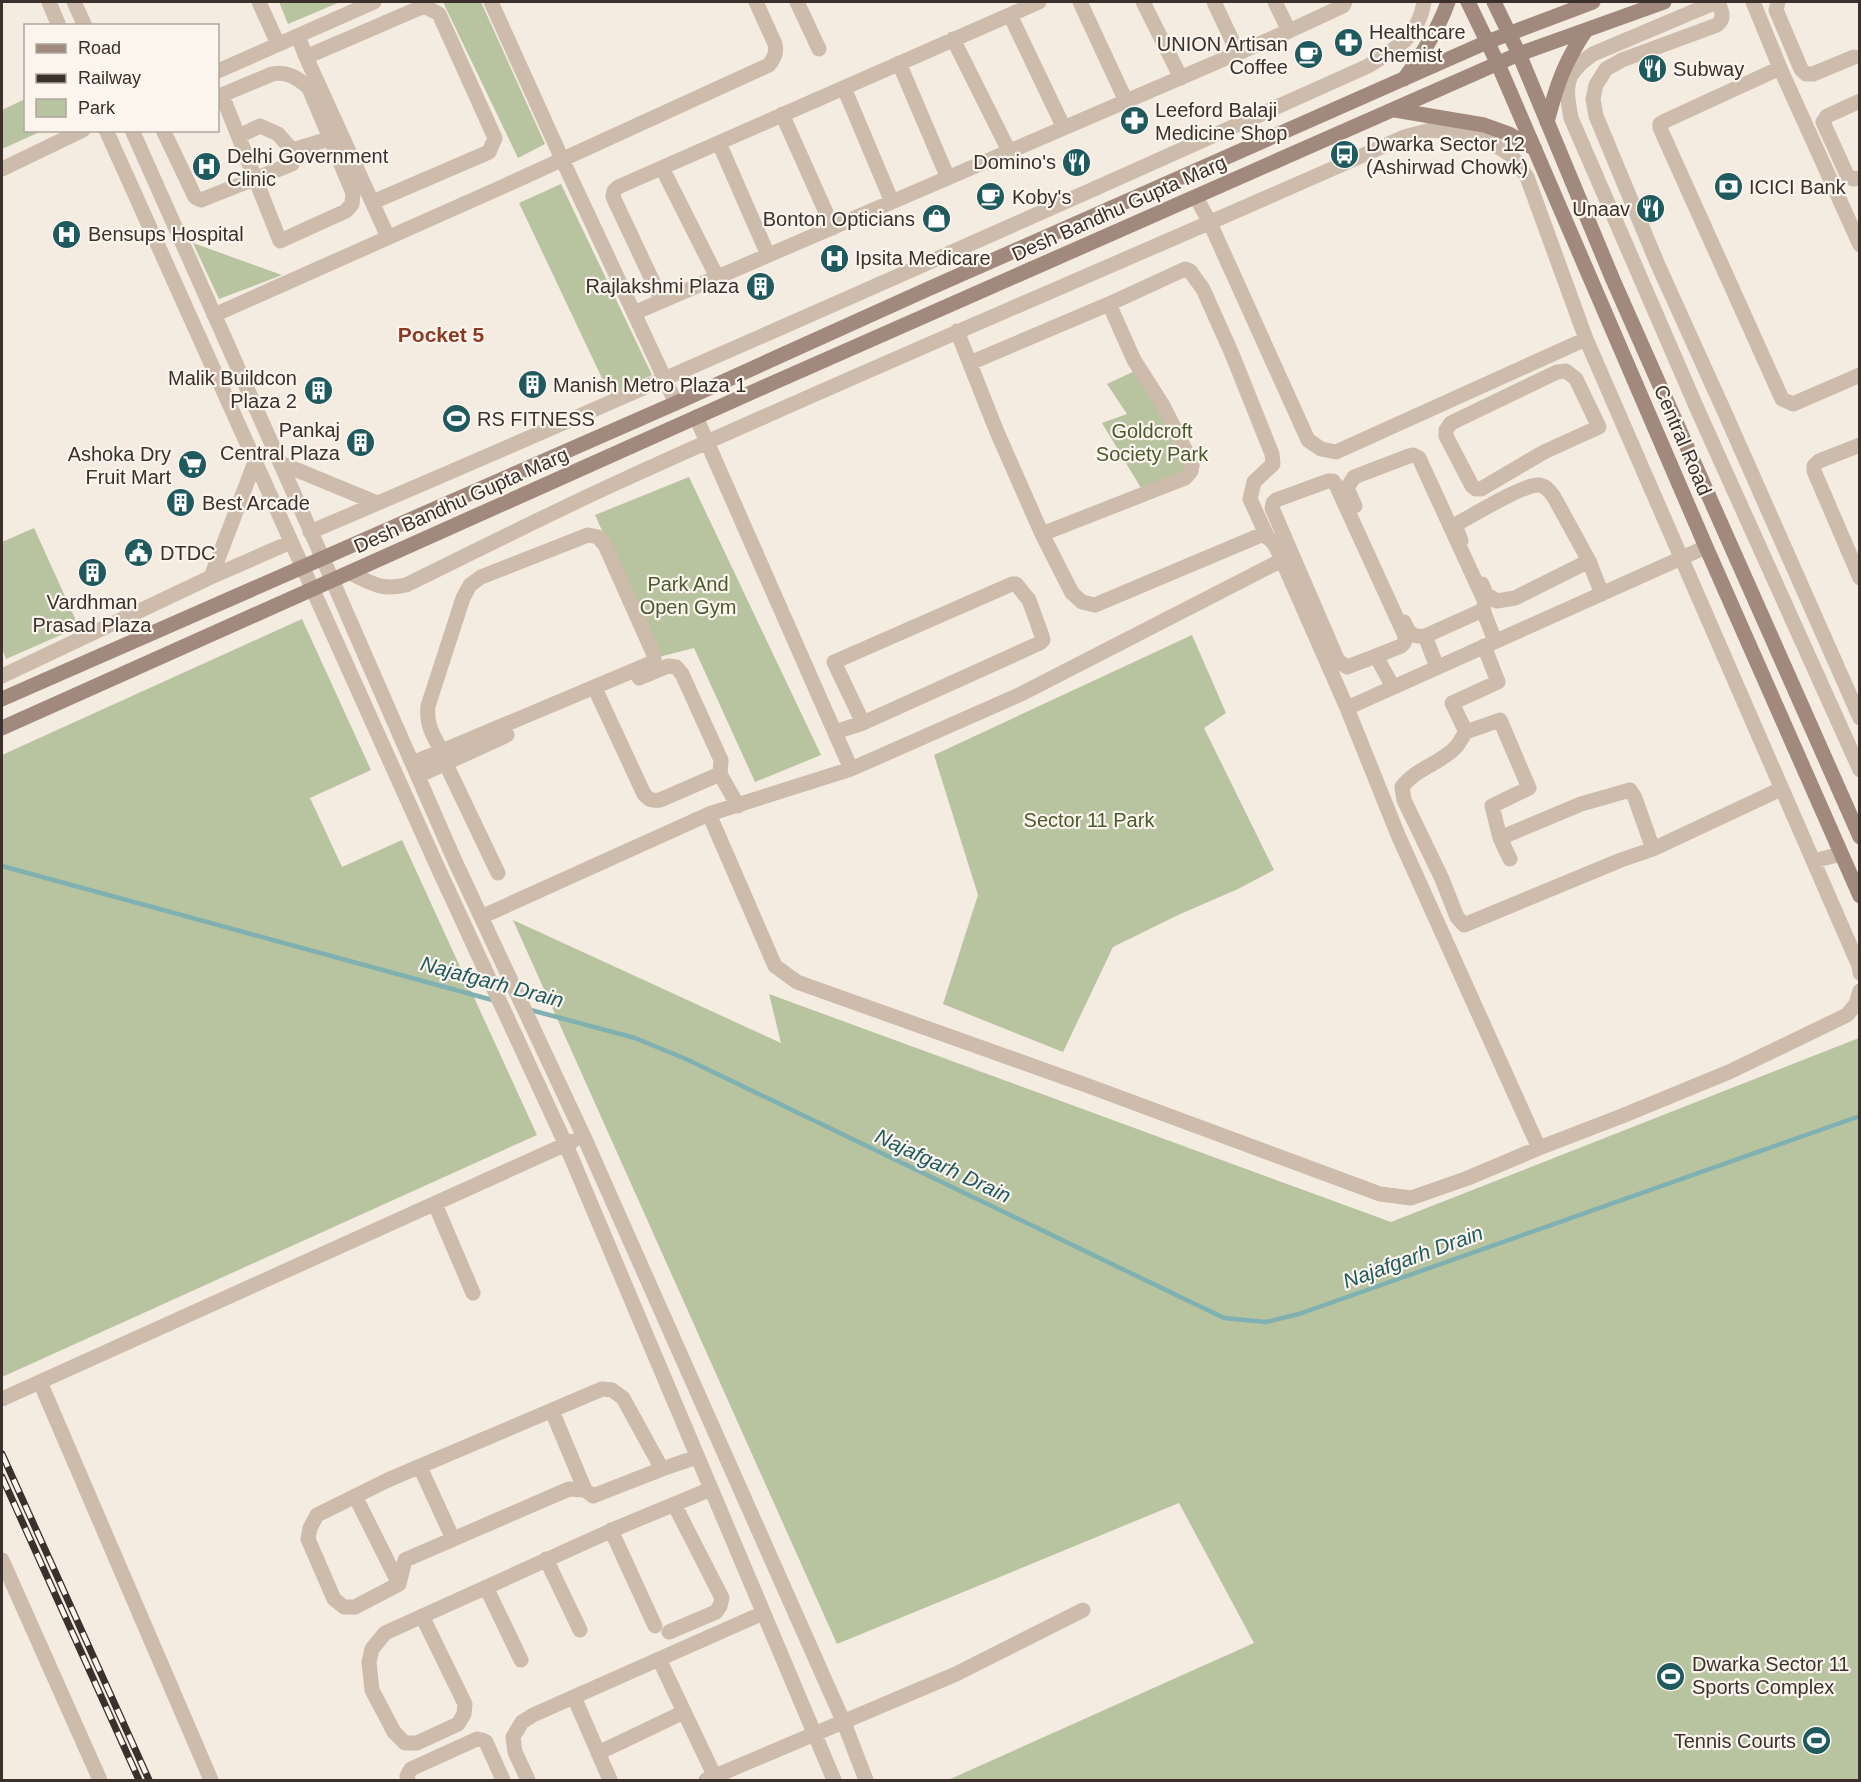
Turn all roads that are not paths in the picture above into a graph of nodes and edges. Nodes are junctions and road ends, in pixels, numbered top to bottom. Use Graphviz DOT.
graph roads {
  1 [pos="49,2"];
  2 [pos="74,2"];
  3 [pos="260,2"];
  4 [pos="374,2"];
  5 [pos="491,2"];
  6 [pos="756,2"];
  7 [pos="797,2"];
  8 [pos="1039,2"];
  9 [pos="1080,2"];
  10 [pos="1143,2"];
  11 [pos="1214,2"];
  12 [pos="1275,2"];
  13 [pos="1345,2"];
  14 [pos="1424,2"];
  15 [pos="1448,2"];
  16 [pos="1468,2"];
  17 [pos="1494,2"];
  18 [pos="1558,2"];
  19 [pos="1664,2"];
  20 [pos="1717,2"];
  21 [pos="1753,2"];
  22 [pos="1778,2"];
  23 [pos="1585,4"];
  24 [pos="1010,15"];
  25 [pos="58,24"];
  26 [pos="84,24"];
  27 [pos="1586,30"];
  28 [pos="1289,31"];
  29 [pos="1510,34"];
  30 [pos="298,36"];
  31 [pos="953,39"];
  32 [pos="1487,42"];
  33 [pos="278,44"];
  34 [pos="819,49"];
  35 [pos="1238,53"];
  36 [pos="1520,54"];
  37 [pos="306,57"];
  38 [pos="1854,57"];
  39 [pos="899,63"];
  40 [pos="1498,64"];
  41 [pos="1780,68"];
  42 [pos="219,71"];
  43 [pos="1181,78"];
  44 [pos="1404,79"];
  45 [pos="844,88"];
  46 [pos="220,96"];
  47 [pos="1126,101"];
  48 [pos="1860,101"];
  49 [pos="1394,110"];
  50 [pos="782,114"];
  51 [pos="1547,122"];
  52 [pos="1064,128"];
  53 [pos="79,132"];
  54 [pos="107,132"];
  55 [pos="137,132"];
  56 [pos="164,132"];
  57 [pos="238,136"];
  58 [pos="329,139"];
  59 [pos="719,143"];
  60 [pos="1535,149"];
  61 [pos="292,150"];
  62 [pos="1009,152"];
  63 [pos="562,159"];
  64 [pos="662,168"];
  65 [pos="2,169"];
  66 [pos="948,178"];
  67 [pos="1860,178"];
  68 [pos="256,179"];
  69 [pos="1196,197"];
  70 [pos="373,202"];
  71 [pos="891,202"];
  72 [pos="1210,224"];
  73 [pos="833,228"];
  74 [pos="388,237"];
  75 [pos="1860,244"];
  76 [pos="768,255"];
  77 [pos="717,278"];
  78 [pos="662,301"];
  79 [pos="1109,304"];
  80 [pos="634,313"];
  81 [pos="214,315"];
  82 [pos="957,331"];
  83 [pos="1586,339"];
  84 [pos="970,363"];
  85 [pos="1860,375"];
  86 [pos="664,379"];
  87 [pos="676,403"];
  88 [pos="696,417"];
  89 [pos="1621,417"];
  90 [pos="1599,427"];
  91 [pos="707,442"];
  92 [pos="1860,444"];
  93 [pos="255,462"];
  94 [pos="1746,462"];
  95 [pos="280,463"];
  96 [pos="1725,471"];
  97 [pos="377,503"];
  98 [pos="310,532"];
  99 [pos="1042,534"];
  100 [pos="1268,536"];
  101 [pos="291,543"];
  102 [pos="1706,547"];
  103 [pos="1682,557"];
  104 [pos="323,559"];
  105 [pos="1282,560"];
  106 [pos="1589,561"];
  107 [pos="302,568"];
  108 [pos="350,573"];
  109 [pos="211,577"];
  110 [pos="1860,578"];
  111 [pos="332,581"];
  112 [pos="313,589"];
  113 [pos="1602,594"];
  114 [pos="1484,610"];
  115 [pos="1425,636"];
  116 [pos="1490,643"];
  117 [pos="1376,656"];
  118 [pos="1437,667"];
  119 [pos="2,676"];
  120 [pos="1393,687"];
  121 [pos="598,694"];
  122 [pos="5,697"];
  123 [pos="1347,708"];
  124 [pos="1859,717"];
  125 [pos="863,723"];
  126 [pos="1839,724"];
  127 [pos="2,728"];
  128 [pos="835,732"];
  129 [pos="1466,732"];
  130 [pos="443,757"];
  131 [pos="415,769"];
  132 [pos="851,770"];
  133 [pos="1860,770"];
  134 [pos="720,774"];
  135 [pos="1781,789"];
  136 [pos="738,806"];
  137 [pos="709,814"];
  138 [pos="1860,837"];
  139 [pos="1500,838"];
  140 [pos="1653,849"];
  141 [pos="1841,854"];
  142 [pos="1510,859"];
  143 [pos="1813,861"];
  144 [pos="498,873"];
  145 [pos="1860,896"];
  146 [pos="481,917"];
  147 [pos="1860,973"];
  148 [pos="1860,991"];
  149 [pos="584,1137"];
  150 [pos="566,1145"];
  151 [pos="1539,1148"];
  152 [pos="435,1204"];
  153 [pos="473,1293"];
  154 [pos="40,1382"];
  155 [pos="2,1399"];
  156 [pos="552,1411"];
  157 [pos="697,1457"];
  158 [pos="420,1467"];
  159 [pos="662,1469"];
  160 [pos="711,1489"];
  161 [pos="585,1490"];
  162 [pos="356,1496"];
  163 [pos="674,1504"];
  164 [pos="611,1530"];
  165 [pos="453,1539"];
  166 [pos="546,1559"];
  167 [pos="2,1560"];
  168 [pos="399,1584"];
  169 [pos="486,1587"];
  170 [pos="1083,1610"];
  171 [pos="763,1612"];
  172 [pos="422,1616"];
  173 [pos="580,1630"];
  174 [pos="659,1659"];
  175 [pos="521,1660"];
  176 [pos="574,1697"];
  177 [pos="684,1712"];
  178 [pos="844,1723"];
  179 [pos="815,1734"];
  180 [pos="598,1753"];
  181 [pos="710,1779"];
  182 [pos="99,1780"];
  183 [pos="211,1780"];
  184 [pos="408,1780"];
  185 [pos="503,1780"];
  186 [pos="528,1780"];
  187 [pos="610,1780"];
  188 [pos="834,1780"];
  189 [pos="866,1780"];
  1 -- 25 [label="street"];
  2 -- 26 [label="street"];
  3 -- 33 [label="street"];
  4 -- 30 [label="street"];
  5 -- 63 [label="street"];
  6 -- 63 [label="street"];
  7 -- 34 [label="street"];
  8 -- 24 [label="street"];
  9 -- 47 [label="street"];
  10 -- 43 [label="street"];
  11 -- 35 [label="street"];
  12 -- 28 [label="street"];
  13 -- 28 [label="street"];
  14 -- 86 [label="street"];
  15 -- 44 [label="street"];
  16 -- 32 [label="street, Central Road"];
  17 -- 29 [label="street, Central Road"];
  18 -- 23 [label="street"];
  19 -- 27 [label="street, Desh Bandhu Gupta Marg"];
  20 -- 94 [label="street"];
  20 -- 96 [label="street"];
  21 -- 41 [label="street"];
  22 -- 38 [label="street"];
  23 -- 29 [label="street, Desh Bandhu Gupta Marg"];
  24 -- 31 [label="street"];
  24 -- 52 [label="street"];
  27 -- 36 [label="street, Desh Bandhu Gupta Marg"];
  27 -- 51 [label="street"];
  28 -- 35 [label="street"];
  29 -- 32 [label="street, Desh Bandhu Gupta Marg"];
  29 -- 36 [label="street, Central Road"];
  30 -- 33 [label="street"];
  30 -- 37 [label="street"];
  31 -- 39 [label="street"];
  31 -- 62 [label="street"];
  32 -- 40 [label="street, Central Road"];
  32 -- 44 [label="street, Desh Bandhu Gupta Marg"];
  33 -- 42 [label="street"];
  35 -- 43 [label="street"];
  36 -- 40 [label="street, Desh Bandhu Gupta Marg"];
  36 -- 51 [label="street, Central Road"];
  37 -- 70 [label="street"];
  37 -- 70 [label="street"];
  39 -- 45 [label="street"];
  39 -- 66 [label="street"];
  40 -- 49 [label="street, Desh Bandhu Gupta Marg"];
  40 -- 60 [label="street, Central Road"];
  41 -- 75 [label="street"];
  41 -- 85 [label="street"];
  43 -- 47 [label="street"];
  44 -- 87 [label="street, Desh Bandhu Gupta Marg"];
  45 -- 50 [label="street"];
  45 -- 71 [label="street"];
  46 -- 57 [label="street"];
  46 -- 58 [label="street"];
  47 -- 52 [label="street"];
  48 -- 67 [label="street"];
  49 -- 60 [label="street"];
  49 -- 69 [label="street, Desh Bandhu Gupta Marg"];
  50 -- 59 [label="street"];
  50 -- 73 [label="street"];
  51 -- 138 [label="street, Central Road"];
  52 -- 62 [label="street"];
  53 -- 65 [label="street"];
  54 -- 93 [label="street"];
  55 -- 81 [label="street"];
  56 -- 68 [label="street"];
  57 -- 61 [label="street"];
  57 -- 68 [label="street"];
  58 -- 61 [label="street"];
  58 -- 68 [label="street"];
  59 -- 64 [label="street"];
  59 -- 76 [label="street"];
  60 -- 102 [label="street, Central Road"];
  61 -- 68 [label="street"];
  62 -- 66 [label="street"];
  63 -- 74 [label="street"];
  63 -- 80 [label="street"];
  64 -- 77 [label="street"];
  64 -- 78 [label="street"];
  66 -- 71 [label="street"];
  69 -- 72 [label="street"];
  69 -- 88 [label="street, Desh Bandhu Gupta Marg"];
  70 -- 74 [label="street"];
  71 -- 73 [label="street"];
  72 -- 82 [label="street"];
  72 -- 83 [label="street"];
  72 -- 83 [label="street"];
  73 -- 76 [label="street"];
  74 -- 81 [label="street"];
  76 -- 77 [label="street"];
  77 -- 78 [label="street"];
  78 -- 80 [label="street"];
  79 -- 84 [label="street"];
  79 -- 99 [label="street"];
  79 -- 100 [label="street"];
  80 -- 86 [label="street"];
  81 -- 95 [label="street"];
  82 -- 84 [label="street"];
  82 -- 91 [label="street"];
  83 -- 89 [label="street"];
  84 -- 99 [label="street"];
  86 -- 87 [label="street"];
  86 -- 97 [label="street"];
  87 -- 104 [label="street, Desh Bandhu Gupta Marg"];
  88 -- 91 [label="street"];
  88 -- 108 [label="street, Desh Bandhu Gupta Marg"];
  89 -- 90 [label="street"];
  89 -- 103 [label="street"];
  90 -- 90 [label="street"];
  91 -- 108 [label="street"];
  91 -- 128 [label="street"];
  92 -- 110 [label="street"];
  93 -- 101 [label="street"];
  93 -- 109 [label="street"];
  94 -- 96 [label="street"];
  94 -- 124 [label="street"];
  95 -- 97 [label="street"];
  95 -- 98 [label="street"];
  96 -- 126 [label="street"];
  97 -- 98 [label="street"];
  98 -- 104 [label="street"];
  99 -- 100 [label="street"];
  100 -- 105 [label="street"];
  101 -- 107 [label="street"];
  101 -- 109 [label="street"];
  102 -- 103 [label="street"];
  102 -- 141 [label="street, Central Road"];
  103 -- 113 [label="street"];
  103 -- 135 [label="street"];
  104 -- 107 [label="street, Desh Bandhu Gupta Marg"];
  104 -- 111 [label="street"];
  105 -- 123 [label="street"];
  105 -- 132 [label="street"];
  106 -- 106 [label="street"];
  106 -- 113 [label="street"];
  107 -- 112 [label="street"];
  107 -- 122 [label="street"];
  108 -- 111 [label="street, Desh Bandhu Gupta Marg"];
  109 -- 119 [label="street"];
  111 -- 112 [label="street, Desh Bandhu Gupta Marg"];
  111 -- 131 [label="street"];
  112 -- 127 [label="street"];
  112 -- 150 [label="street"];
  113 -- 116 [label="street"];
  114 -- 115 [label="street"];
  114 -- 115 [label="street"];
  114 -- 116 [label="street"];
  115 -- 118 [label="street"];
  116 -- 118 [label="street"];
  116 -- 129 [label="street"];
  117 -- 117 [label="street"];
  117 -- 120 [label="street"];
  118 -- 120 [label="street"];
  119 -- 122 [label="street"];
  120 -- 123 [label="street"];
  121 -- 130 [label="street"];
  121 -- 134 [label="street"];
  121 -- 134 [label="street"];
  123 -- 151 [label="street"];
  124 -- 126 [label="street"];
  125 -- 125 [label="street"];
  125 -- 128 [label="street"];
  126 -- 133 [label="street"];
  128 -- 132 [label="street"];
  129 -- 139 [label="street"];
  129 -- 140 [label="street"];
  130 -- 130 [label="street"];
  130 -- 131 [label="street"];
  130 -- 144 [label="street"];
  131 -- 146 [label="street"];
  132 -- 136 [label="street"];
  134 -- 136 [label="street"];
  135 -- 140 [label="street"];
  135 -- 143 [label="street"];
  136 -- 137 [label="street"];
  137 -- 146 [label="street"];
  137 -- 151 [label="street"];
  139 -- 140 [label="street"];
  139 -- 142 [label="street"];
  141 -- 143 [label="street"];
  141 -- 145 [label="street, Central Road"];
  143 -- 147 [label="street"];
  146 -- 149 [label="street"];
  148 -- 151 [label="street"];
  149 -- 150 [label="street"];
  149 -- 178 [label="street"];
  150 -- 152 [label="street"];
  150 -- 157 [label="street"];
  152 -- 153 [label="street"];
  152 -- 154 [label="street"];
  154 -- 155 [label="street"];
  154 -- 183 [label="street"];
  156 -- 158 [label="street"];
  156 -- 159 [label="street"];
  156 -- 161 [label="street"];
  157 -- 159 [label="street"];
  157 -- 160 [label="street"];
  158 -- 162 [label="street"];
  158 -- 165 [label="street"];
  159 -- 161 [label="street"];
  160 -- 163 [label="street"];
  160 -- 171 [label="street"];
  161 -- 165 [label="street"];
  162 -- 168 [label="street"];
  162 -- 168 [label="street"];
  163 -- 164 [label="street"];
  163 -- 164 [label="street"];
  164 -- 166 [label="street"];
  165 -- 168 [label="street"];
  166 -- 169 [label="street"];
  166 -- 173 [label="street"];
  167 -- 182 [label="street"];
  169 -- 172 [label="street"];
  169 -- 175 [label="street"];
  170 -- 178 [label="street"];
  171 -- 174 [label="street"];
  171 -- 179 [label="street"];
  172 -- 172 [label="street"];
  174 -- 176 [label="street"];
  174 -- 177 [label="street"];
  176 -- 180 [label="street"];
  176 -- 186 [label="street"];
  177 -- 180 [label="street"];
  177 -- 181 [label="street"];
  178 -- 179 [label="street"];
  178 -- 189 [label="street"];
  179 -- 181 [label="street"];
  179 -- 188 [label="street"];
  180 -- 187 [label="street"];
  184 -- 185 [label="street"];
}
